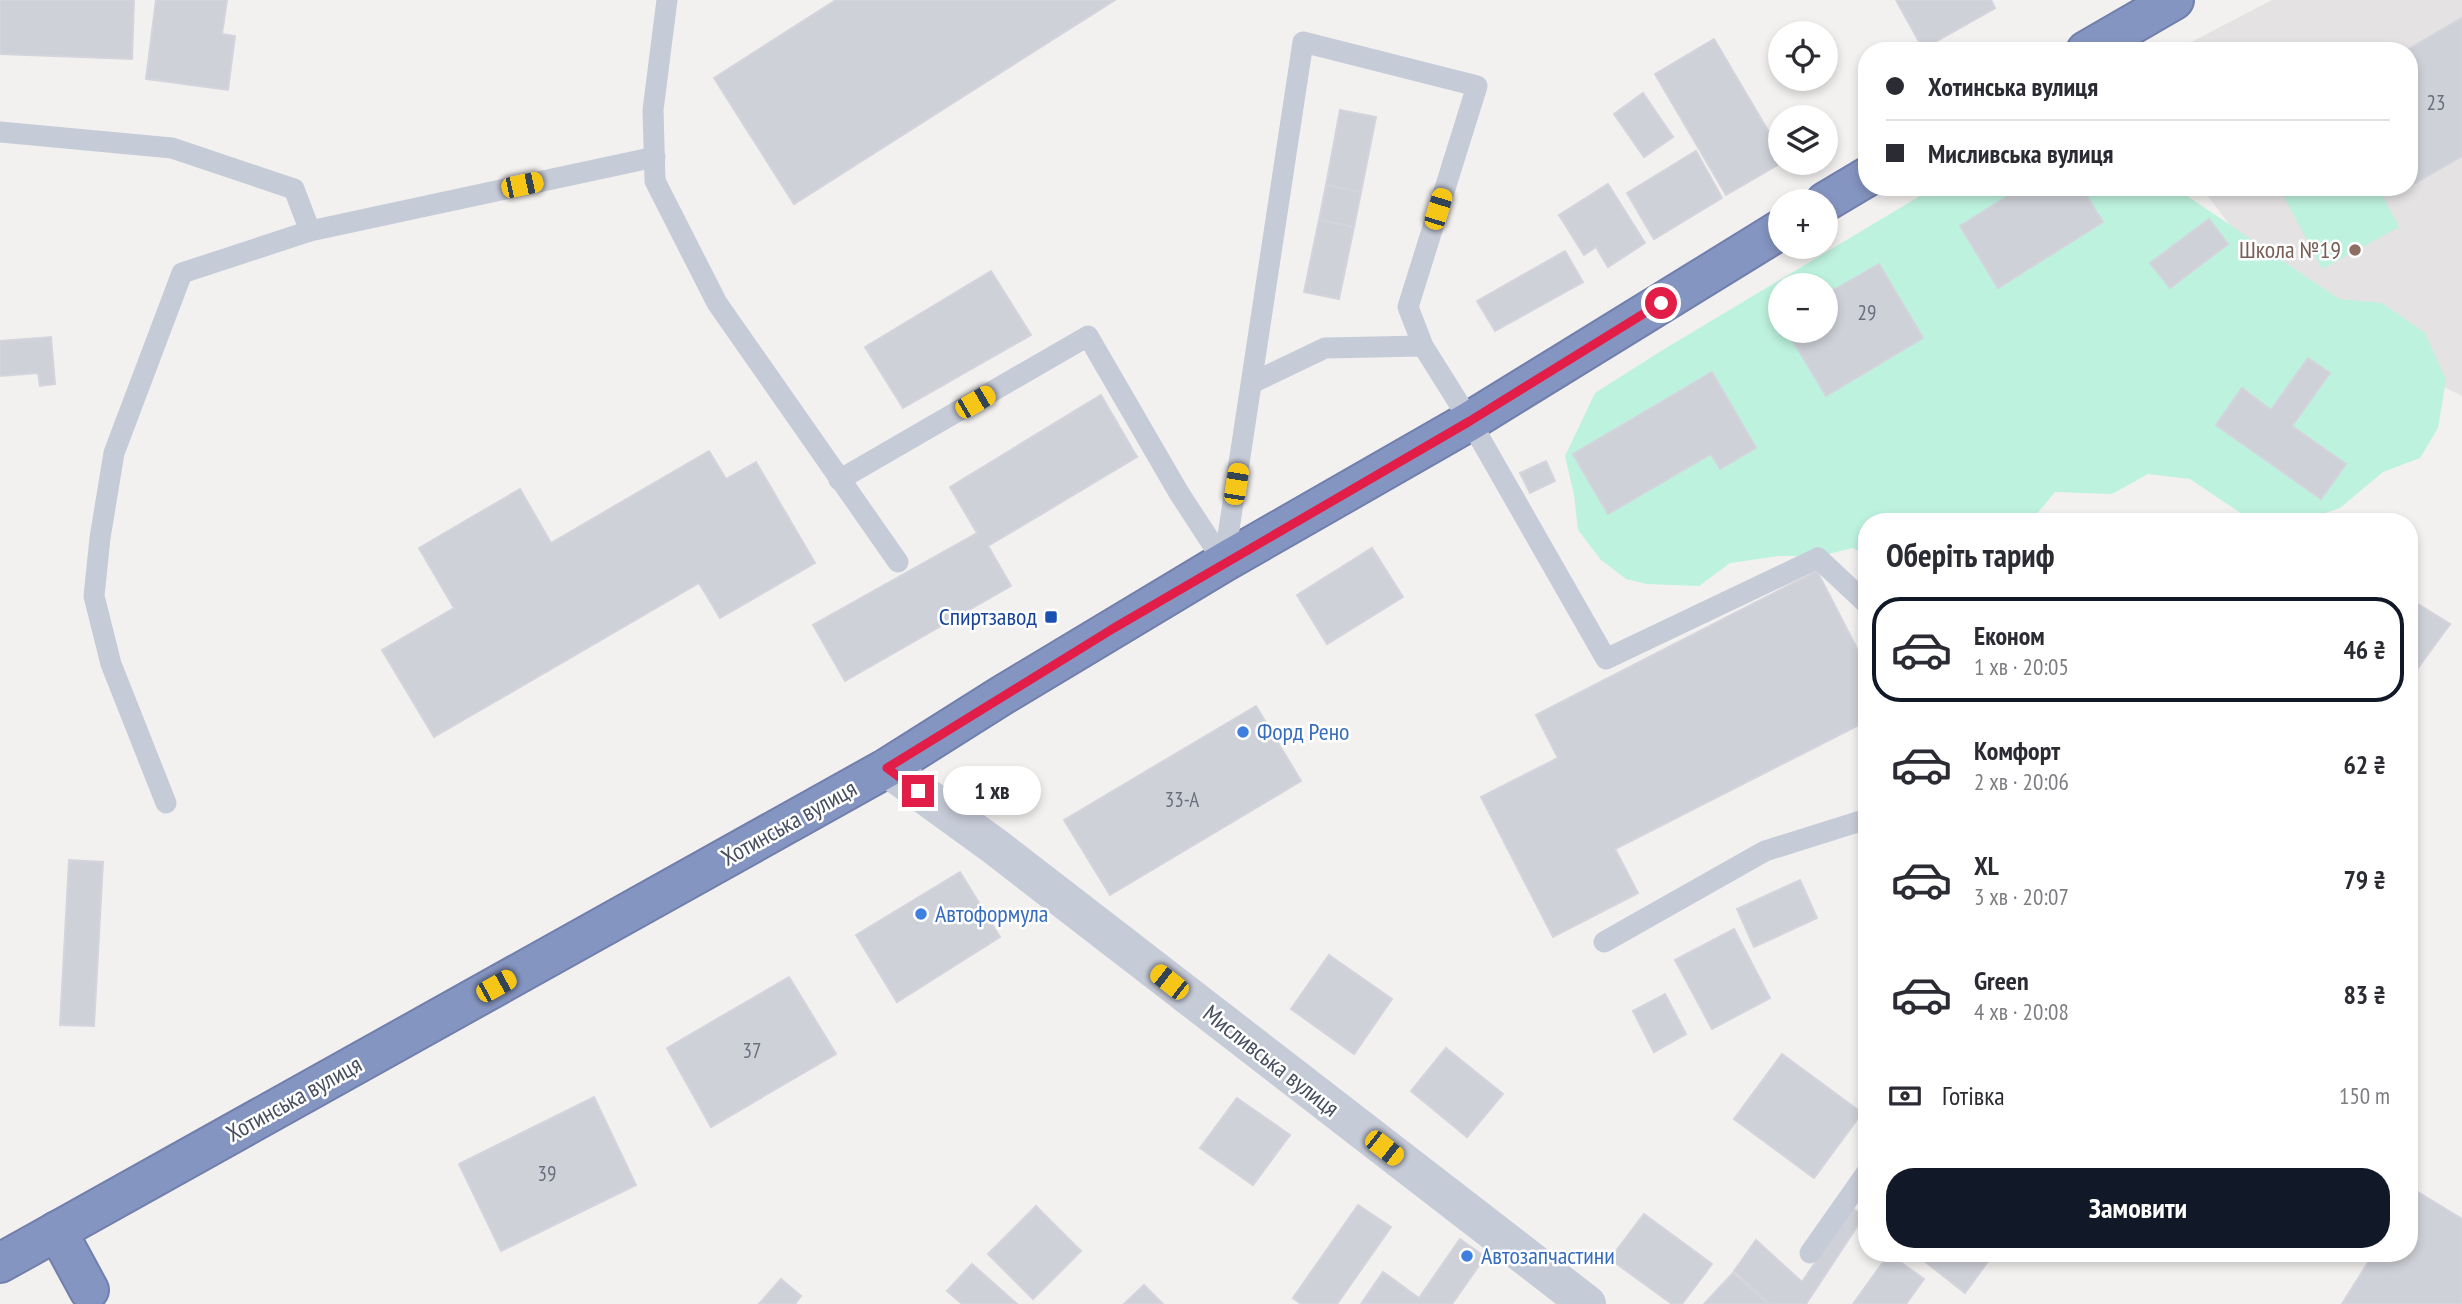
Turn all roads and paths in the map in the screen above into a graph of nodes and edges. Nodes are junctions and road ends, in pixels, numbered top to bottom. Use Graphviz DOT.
graph roads {
  1 [pos="667,0"];
  2 [pos="2174,0"];
  3 [pos="2102,42"];
  4 [pos="0,132"];
  5 [pos="655,157"];
  6 [pos="1858,182"];
  7 [pos="1838,194"];
  8 [pos="310,231"];
  9 [pos="1768,237"];
  10 [pos="1423,346"];
  11 [pos="1252,383"];
  12 [pos="1470,421"];
  13 [pos="839,481"];
  14 [pos="898,562"];
  15 [pos="1224,562"];
  16 [pos="1858,596"];
  17 [pos="887,768"];
  18 [pos="166,803"];
  19 [pos="1858,822"];
  20 [pos="1604,942"];
  21 [pos="1858,1185"];
  22 [pos="57,1231"];
  23 [pos="1810,1253"];
  24 [pos="0,1263"];
  25 [pos="93,1297"];
  26 [pos="1587,1304"];
  1 -- 5 [label="lane"];
  2 -- 3 [label="highway"];
  4 -- 8 [label="lane"];
  5 -- 8 [label="lane"];
  5 -- 13 [label="lane"];
  6 -- 7 [label="highway"];
  8 -- 18 [label="lane"];
  9 -- 12 [label="highway, Хотинська вулиця"];
  10 -- 11 [label="lane"];
  10 -- 11 [label="lane"];
  10 -- 12 [label="lane"];
  11 -- 15 [label="lane"];
  12 -- 15 [label="highway, Хотинська вулиця"];
  12 -- 16 [label="lane"];
  13 -- 14 [label="lane"];
  13 -- 15 [label="lane"];
  15 -- 17 [label="highway, Хотинська вулиця"];
  17 -- 22 [label="highway, Хотинська вулиця"];
  17 -- 26 [label="street, Мисливська вулиця"];
  19 -- 20 [label="lane"];
  21 -- 23 [label="lane"];
  22 -- 24 [label="highway, Хотинська вулиця"];
  22 -- 25 [label="highway"];
}
